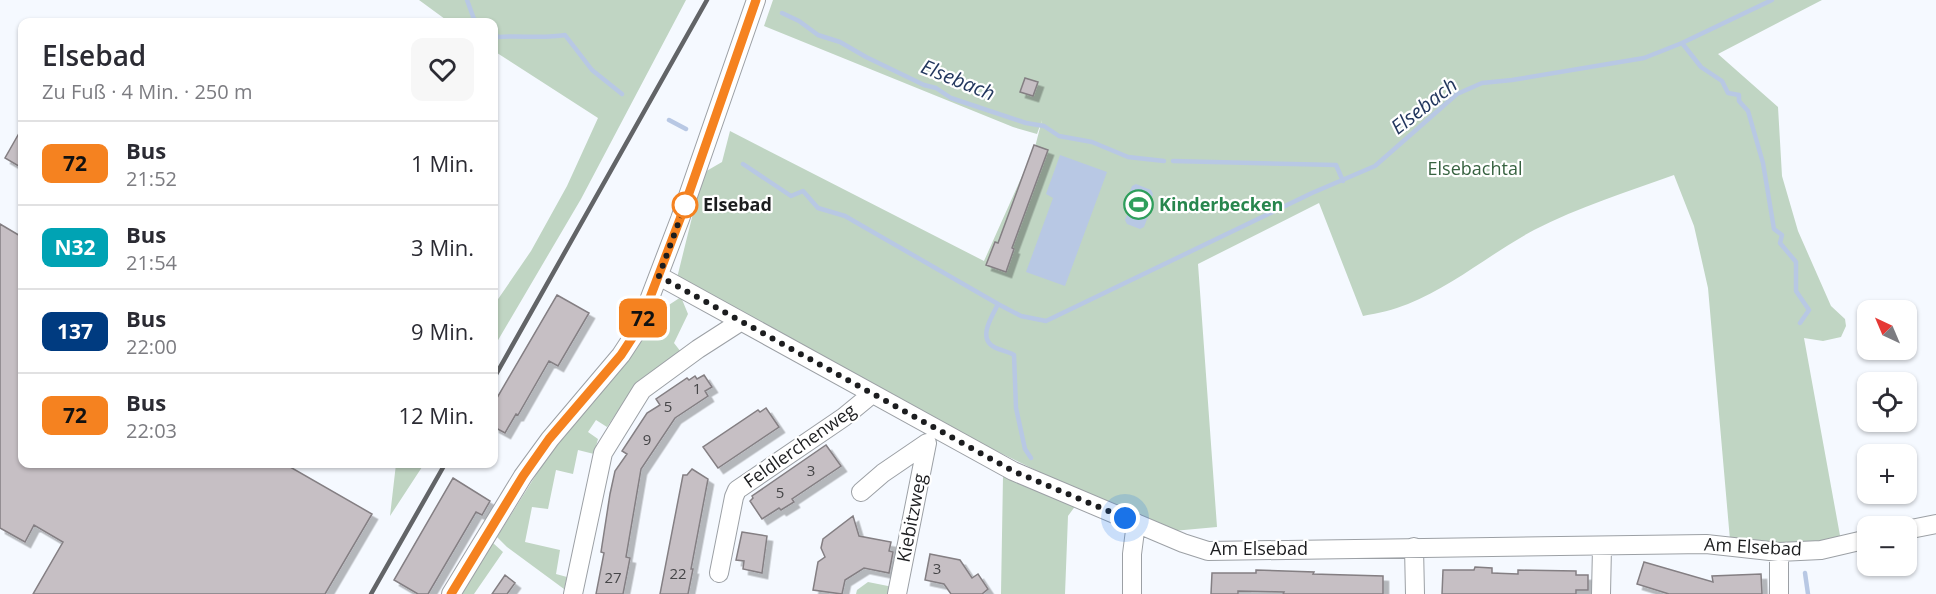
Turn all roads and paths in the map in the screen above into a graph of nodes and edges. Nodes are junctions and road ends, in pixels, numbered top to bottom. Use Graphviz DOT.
graph roads {
  1 [pos="756,0"];
  2 [pos="659,276"];
  3 [pos="740,322"];
  4 [pos="872,394"];
  5 [pos="932,436"];
  6 [pos="861,492"];
  7 [pos="1136,524"];
  8 [pos="1936,524"];
  9 [pos="1917,528"];
  10 [pos="1857,542"];
  11 [pos="1414,547"];
  12 [pos="1602,547"];
  13 [pos="1779,552"];
  14 [pos="719,573"];
  15 [pos="451,594"];
  16 [pos="573,594"];
  17 [pos="897,594"];
  18 [pos="1132,594"];
  19 [pos="1414,594"];
  20 [pos="1601,594"];
  21 [pos="1779,594"];
  1 -- 2 [label="street"];
  2 -- 3 [label="street, Am Elsebad"];
  2 -- 15 [label="street"];
  3 -- 4 [label="street, Am Elsebad"];
  3 -- 16 [label="street"];
  4 -- 5 [label="street, Am Elsebad"];
  4 -- 14 [label="street, Feldlerchenweg"];
  5 -- 6 [label="street, Kiebitzweg"];
  5 -- 7 [label="street, Am Elsebad"];
  5 -- 17 [label="street, Kiebitzweg"];
  7 -- 11 [label="street, Am Elsebad"];
  7 -- 18 [label="street"];
  8 -- 9 [label="street"];
  10 -- 13 [label="street, Am Elsebad"];
  11 -- 12 [label="street, Am Elsebad"];
  11 -- 19 [label="street"];
  12 -- 13 [label="street, Am Elsebad"];
  12 -- 20 [label="street"];
  13 -- 21 [label="street"];
}
